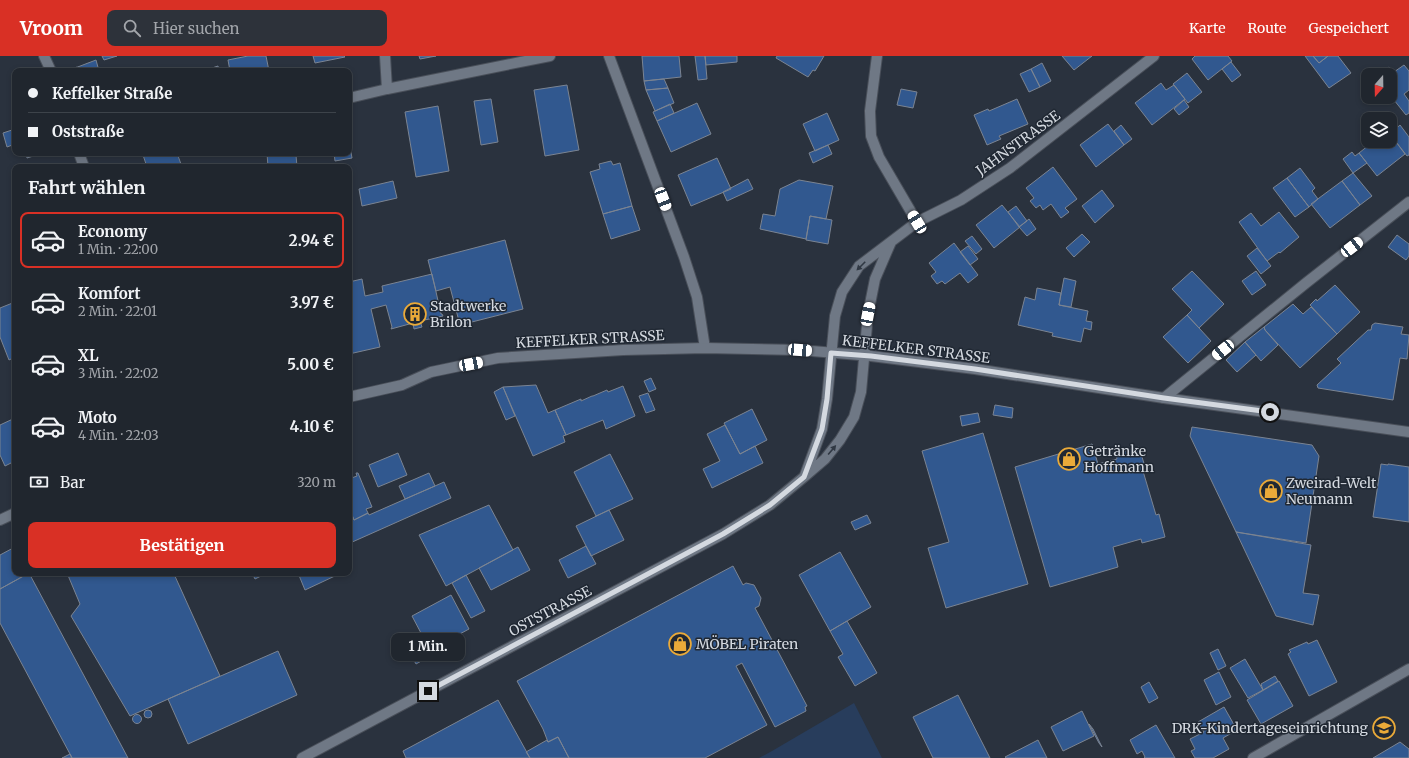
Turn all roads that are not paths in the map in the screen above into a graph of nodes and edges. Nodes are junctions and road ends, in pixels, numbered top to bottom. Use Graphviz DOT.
graph roads {
  1 [pos="44,56"];
  2 [pos="386,56"];
  3 [pos="550,56"];
  4 [pos="609,56"];
  5 [pos="877,56"];
  6 [pos="1154,56"];
  7 [pos="50,68"];
  8 [pos="387,89"];
  9 [pos="352,97"];
  10 [pos="1409,202"];
  11 [pos="917,222"];
  12 [pos="891,242"];
  13 [pos="705,348"];
  14 [pos="831,353"];
  15 [pos="864,356"];
  16 [pos="352,396"];
  17 [pos="1164,398"];
  18 [pos="1409,432"];
  19 [pos="804,477"];
  20 [pos="12,514"];
  21 [pos="0,520"];
  22 [pos="1409,669"];
  23 [pos="302,758"];
  24 [pos="1253,758"];
  1 -- 7 [label="street"];
  2 -- 8 [label="street"];
  3 -- 8 [label="street"];
  4 -- 13 [label="street"];
  5 -- 11 [label="street"];
  6 -- 11 [label="street, JAHNSTRASSE"];
  8 -- 9 [label="street"];
  10 -- 17 [label="street"];
  11 -- 12 [label="street, JAHNSTRASSE"];
  12 -- 14 [label="street, JAHNSTRASSE, one-way"];
  12 -- 15 [label="street, JAHNSTRASSE"];
  13 -- 14 [label="street, KEFFELKER STRASSE"];
  13 -- 16 [label="street, KEFFELKER STRASSE"];
  14 -- 15 [label="street, KEFFELKER STRASSE"];
  14 -- 19 [label="street, OSTSTRASSE"];
  15 -- 17 [label="street, KEFFELKER STRASSE"];
  19 -- 15 [label="street, OSTSTRASSE, one-way"];
  17 -- 18 [label="street, KEFFELKER STRASSE"];
  19 -- 23 [label="street, OSTSTRASSE"];
  20 -- 21 [label="street"];
  22 -- 24 [label="street"];
}
